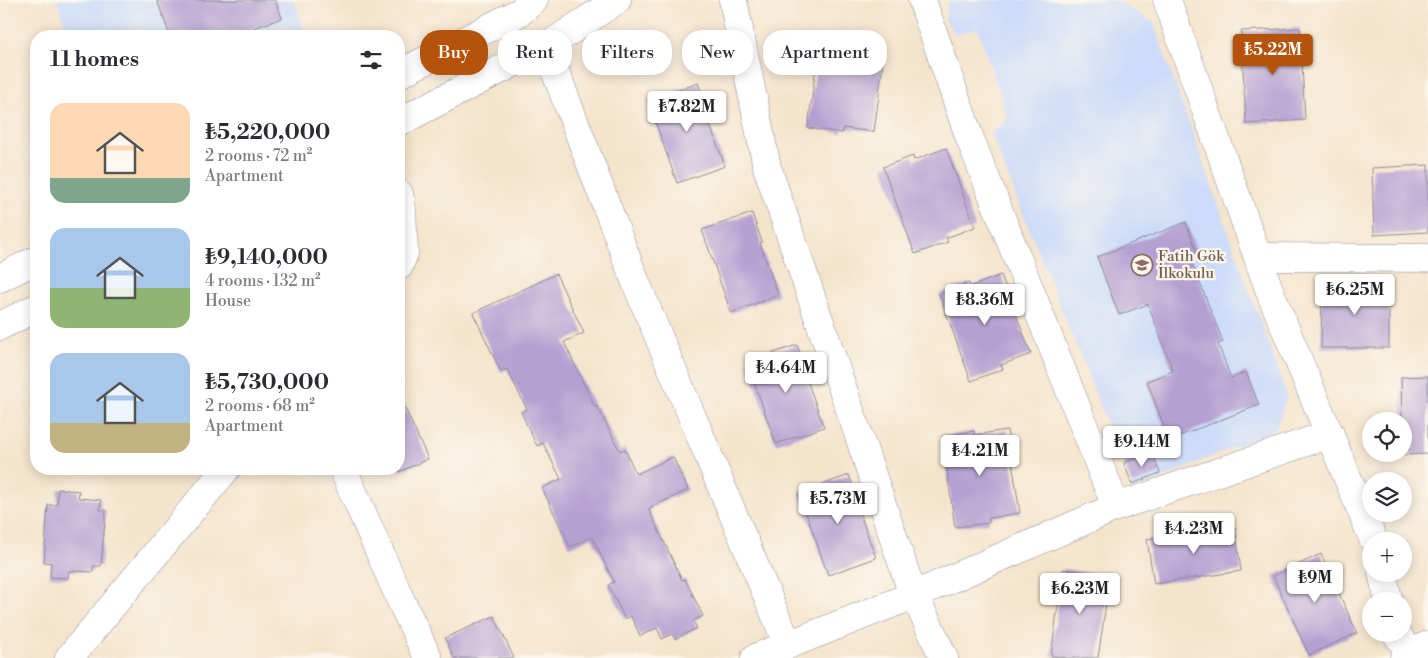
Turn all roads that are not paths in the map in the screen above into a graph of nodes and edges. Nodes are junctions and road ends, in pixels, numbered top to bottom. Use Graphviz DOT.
graph roads {
  1 [pos="534,0"];
  2 [pos="617,0"];
  3 [pos="922,0"];
  4 [pos="1167,0"];
  5 [pos="735,1"];
  6 [pos="572,30"];
  7 [pos="405,71"];
  8 [pos="498,71"];
  9 [pos="557,75"];
  10 [pos="405,119"];
  11 [pos="1258,257"];
  12 [pos="1428,258"];
  13 [pos="30,263"];
  14 [pos="0,278"];
  15 [pos="30,311"];
  16 [pos="0,326"];
  17 [pos="1330,434"];
  18 [pos="221,475"];
  19 [pos="346,475"];
  20 [pos="1116,507"];
  21 [pos="1370,532"];
  22 [pos="914,595"];
  23 [pos="788,645"];
  24 [pos="69,658"];
  25 [pos="428,658"];
  26 [pos="754,658"];
  27 [pos="944,658"];
  1 -- 7 [label="street"];
  2 -- 6 [label="street"];
  3 -- 20 [label="street"];
  4 -- 11 [label="street"];
  5 -- 22 [label="street"];
  8 -- 10 [label="street"];
  9 -- 23 [label="street"];
  11 -- 12 [label="street"];
  11 -- 17 [label="street"];
  13 -- 14 [label="street"];
  15 -- 16 [label="street"];
  17 -- 20 [label="street"];
  17 -- 21 [label="street"];
  18 -- 24 [label="street"];
  19 -- 25 [label="street"];
  20 -- 22 [label="street"];
  22 -- 23 [label="street"];
  22 -- 27 [label="street"];
  23 -- 26 [label="street"];
}
